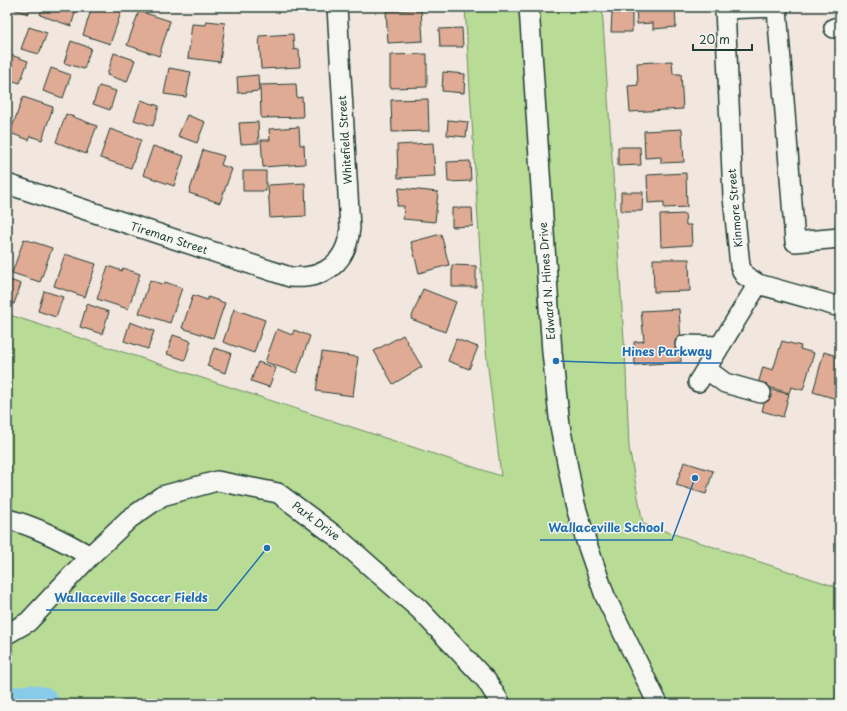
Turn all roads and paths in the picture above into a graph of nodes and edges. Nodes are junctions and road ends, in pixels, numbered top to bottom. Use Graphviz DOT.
graph roads {
  1 [pos="337,7"];
  2 [pos="529,7"];
  3 [pos="725,8"];
  4 [pos="7,184"];
  5 [pos="840,238"];
  6 [pos="332,267"];
  7 [pos="758,284"];
  8 [pos="840,307"];
  9 [pos="685,345"];
  10 [pos="720,346"];
  11 [pos="761,393"];
  12 [pos="7,519"];
  13 [pos="90,556"];
  14 [pos="7,634"];
  15 [pos="501,704"];
  16 [pos="658,704"];
  1 -- 6 [label="street, Whitefield Street"];
  2 -- 16 [label="street, Edward N. Hines Drive"];
  3 -- 5 [label="street"];
  3 -- 7 [label="street, Kinmore Street"];
  4 -- 6 [label="street, Tireman Street"];
  7 -- 8 [label="street"];
  7 -- 10 [label="street"];
  9 -- 10 [label="street"];
  10 -- 11 [label="street"];
  12 -- 13 [label="street"];
  13 -- 14 [label="street, Park Drive"];
  13 -- 15 [label="street, Park Drive"];
}
